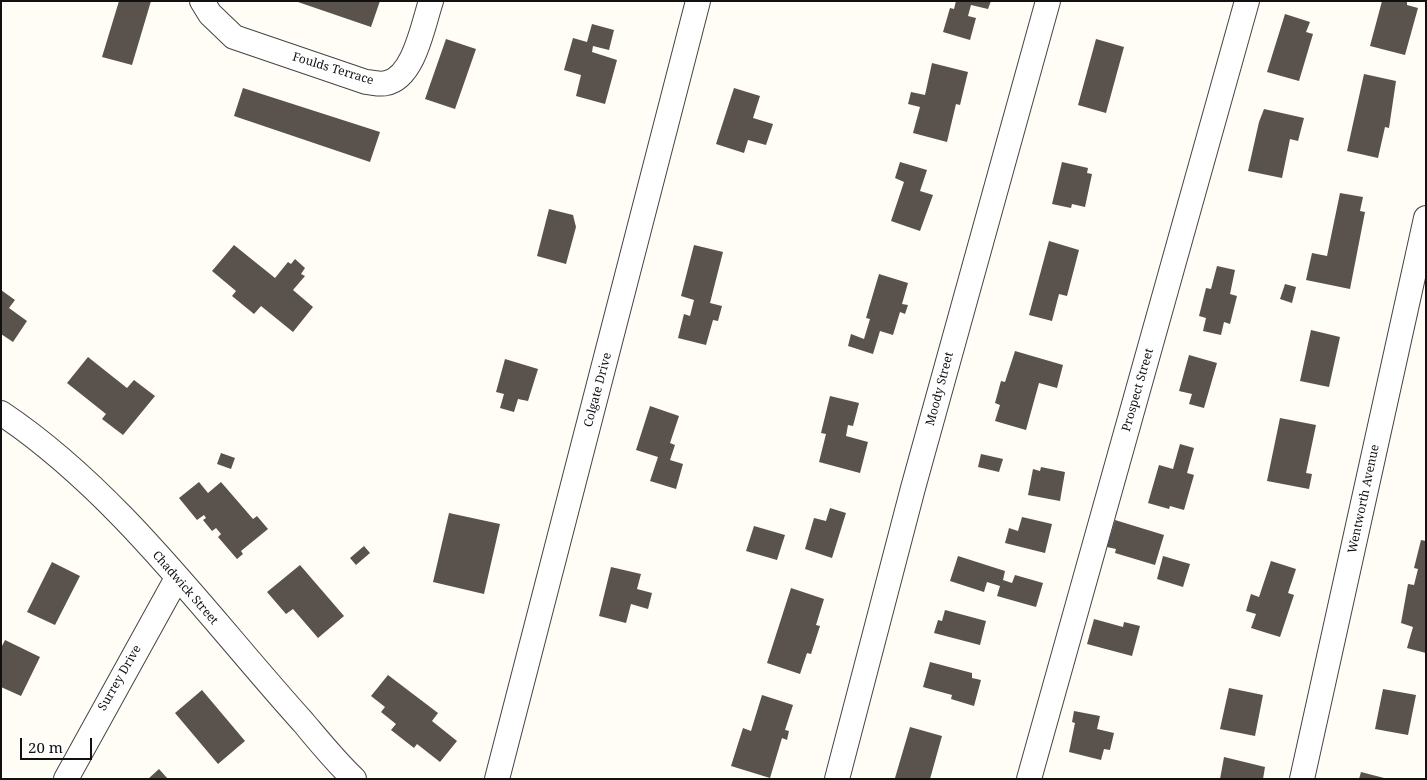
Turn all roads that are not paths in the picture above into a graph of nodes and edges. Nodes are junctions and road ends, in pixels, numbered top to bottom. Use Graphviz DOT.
graph roads {
  1 [pos="202,1"];
  2 [pos="431,1"];
  3 [pos="698,1"];
  4 [pos="1048,1"];
  5 [pos="1247,1"];
  6 [pos="1426,218"];
  7 [pos="1,413"];
  8 [pos="177,578"];
  9 [pos="66,779"];
  10 [pos="354,779"];
  11 [pos="497,779"];
  12 [pos="838,779"];
  13 [pos="1029,779"];
  14 [pos="1302,779"];
  1 -- 2 [label="street, Foulds Terrace"];
  3 -- 11 [label="street, Colgate Drive"];
  4 -- 12 [label="street, Moody Street"];
  5 -- 13 [label="street, Prospect Street"];
  6 -- 14 [label="street, Wentworth Avenue"];
  7 -- 8 [label="street, Chadwick Street"];
  8 -- 9 [label="street, Surrey Drive"];
  8 -- 10 [label="street, Chadwick Street"];
}
